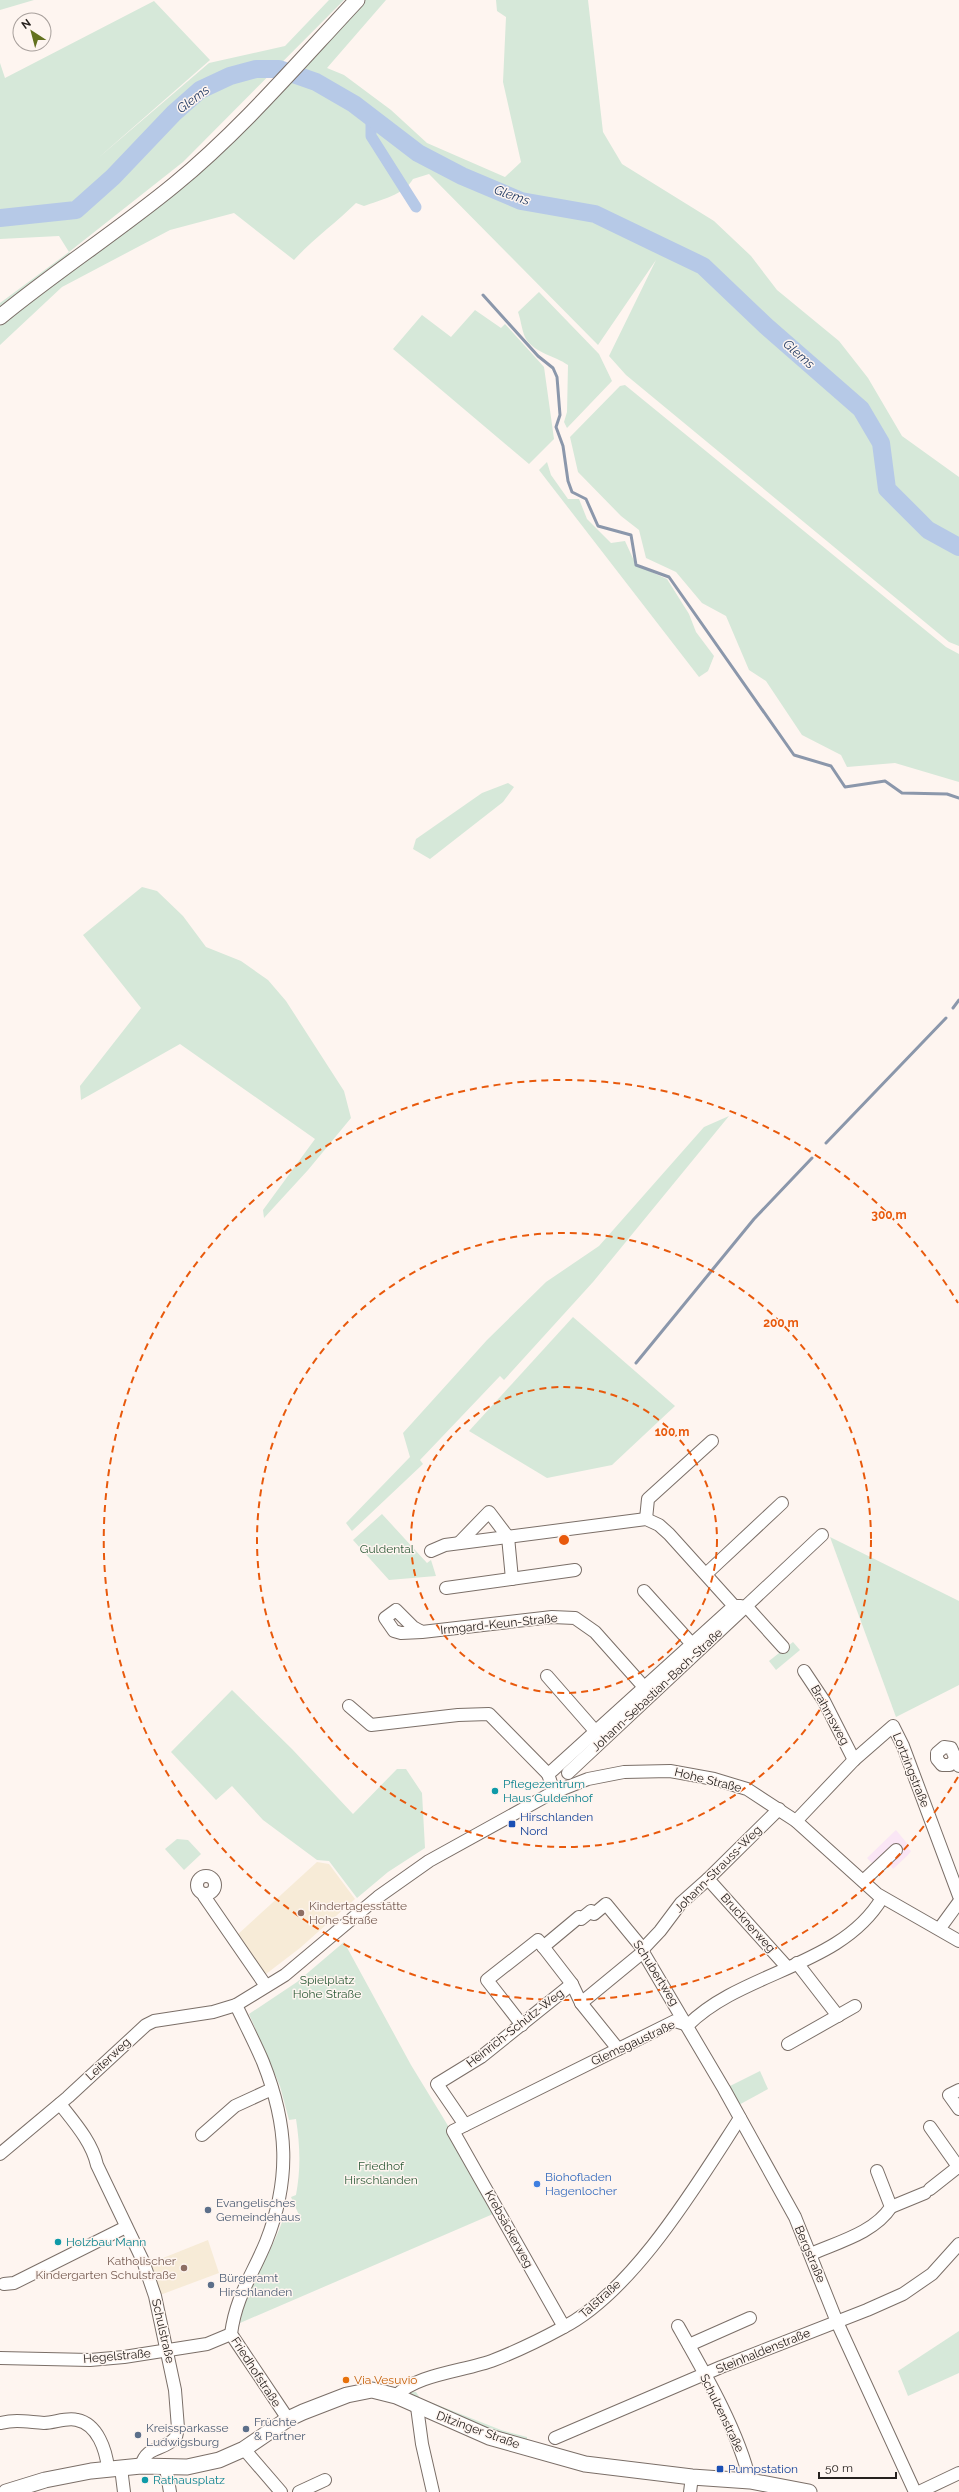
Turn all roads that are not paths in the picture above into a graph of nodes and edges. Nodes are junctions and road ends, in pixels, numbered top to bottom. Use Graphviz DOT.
graph roads {
  1 [pos="358,0"];
  2 [pos="0,317"];
  3 [pos="712,1441"];
  4 [pos="782,1503"];
  5 [pos="646,1519"];
  6 [pos="822,1535"];
  7 [pos="508,1537"];
  8 [pos="459,1543"];
  9 [pos="431,1551"];
  10 [pos="575,1570"];
  11 [pos="706,1574"];
  12 [pos="512,1579"];
  13 [pos="446,1588"];
  14 [pos="644,1591"];
  15 [pos="734,1606"];
  16 [pos="747,1607"];
  17 [pos="422,1632"];
  18 [pos="691,1643"];
  19 [pos="783,1647"];
  20 [pos="804,1671"];
  21 [pos="547,1676"];
  22 [pos="644,1687"];
  23 [pos="348,1706"];
  24 [pos="596,1732"];
  25 [pos="854,1760"];
  26 [pos="568,1773"];
  27 [pos="548,1774"];
  28 [pos="554,1792"];
  29 [pos="779,1809"];
  30 [pos="796,1821"];
  31 [pos="896,1850"];
  32 [pos="708,1879"];
  33 [pos="863,1881"];
  34 [pos="204,1896"];
  35 [pos="959,1896"];
  36 [pos="882,1898"];
  37 [pos="959,1902"];
  38 [pos="940,1928"];
  39 [pos="959,1941"];
  40 [pos="543,1947"];
  41 [pos="643,1951"];
  42 [pos="792,1965"];
  43 [pos="572,1984"];
  44 [pos="266,1986"];
  45 [pos="581,2003"];
  46 [pos="236,2005"];
  47 [pos="855,2006"];
  48 [pos="838,2016"];
  49 [pos="522,2024"];
  50 [pos="688,2025"];
  51 [pos="788,2044"];
  52 [pos="618,2049"];
  53 [pos="272,2089"];
  54 [pos="959,2090"];
  55 [pos="60,2104"];
  56 [pos="959,2109"];
  57 [pos="740,2118"];
  58 [pos="465,2125"];
  59 [pos="930,2127"];
  60 [pos="454,2131"];
  61 [pos="202,2136"];
  62 [pos="0,2154"];
  63 [pos="959,2168"];
  64 [pos="877,2171"];
  65 [pos="891,2207"];
  66 [pos="126,2227"];
  67 [pos="959,2244"];
  68 [pos="810,2254"];
  69 [pos="4,2284"];
  70 [pos="750,2318"];
  71 [pos="837,2322"];
  72 [pos="678,2326"];
  73 [pos="564,2328"];
  74 [pos="231,2334"];
  75 [pos="689,2345"];
  76 [pos="168,2350"];
  77 [pos="0,2358"];
  78 [pos="704,2376"];
  79 [pos="396,2396"];
  80 [pos="417,2407"];
  81 [pos="288,2420"];
  82 [pos="1,2423"];
  83 [pos="554,2438"];
  84 [pos="244,2449"];
  85 [pos="141,2466"];
  86 [pos="115,2468"];
  87 [pos="166,2468"];
  88 [pos="959,2473"];
  89 [pos="325,2480"];
  90 [pos="750,2481"];
  91 [pos="691,2485"];
  92 [pos="6,2492"];
  93 [pos="124,2492"];
  94 [pos="170,2492"];
  95 [pos="281,2492"];
  96 [pos="299,2492"];
  97 [pos="433,2492"];
  98 [pos="809,2492"];
  99 [pos="915,2492"];
  100 [pos="919,2492"];
  1 -- 2 [label="street"];
  3 -- 5 [label="street"];
  4 -- 11 [label="street"];
  5 -- 7 [label="street"];
  5 -- 11 [label="street"];
  6 -- 16 [label="street, Johann-Sebastian-Bach-Straße"];
  7 -- 8 [label="street"];
  7 -- 8 [label="street"];
  7 -- 12 [label="street"];
  8 -- 9 [label="street"];
  10 -- 12 [label="street"];
  11 -- 15 [label="street"];
  12 -- 13 [label="street"];
  14 -- 18 [label="street, Johann-Sebastian-Bach-Straße"];
  15 -- 16 [label="street"];
  15 -- 18 [label="street, Johann-Sebastian-Bach-Straße"];
  16 -- 19 [label="street"];
  16 -- 26 [label="street, Johann-Sebastian-Bach-Straße"];
  17 -- 22 [label="street, Irmgard-Keun-Straße"];
  18 -- 22 [label="street, Johann-Sebastian-Bach-Straße"];
  20 -- 25 [label="street, Brahmsweg"];
  21 -- 24 [label="street, Johann-Sebastian-Bach-Straße"];
  22 -- 24 [label="street, Johann-Sebastian-Bach-Straße"];
  23 -- 27 [label="street"];
  24 -- 27 [label="street, Johann-Sebastian-Bach-Straße"];
  25 -- 30 [label="street, Lortzingstraße"];
  25 -- 35 [label="street, Lortzingstraße"];
  27 -- 28 [label="street"];
  28 -- 29 [label="street, Hohe Straße"];
  28 -- 44 [label="street, Hohe Straße"];
  29 -- 30 [label="street, Hohe Straße"];
  29 -- 32 [label="street, Johann-Strauss-Weg"];
  30 -- 33 [label="street, Hohe Straße"];
  31 -- 33 [label="street"];
  32 -- 41 [label="street, Johann-Strauss-Weg"];
  32 -- 42 [label="street, Brucknerweg"];
  33 -- 36 [label="street, Hohe Straße"];
  34 -- 44 [label="street"];
  36 -- 38 [label="street, Hohe Straße"];
  36 -- 42 [label="street, Glemsgaustraße"];
  37 -- 38 [label="street"];
  38 -- 39 [label="street, Hohe Straße"];
  40 -- 41 [label="street, Schubertweg"];
  40 -- 43 [label="street"];
  40 -- 49 [label="street"];
  41 -- 45 [label="street, Johann-Strauss-Weg"];
  41 -- 50 [label="street, Schubertweg"];
  42 -- 48 [label="street, Brucknerweg"];
  42 -- 50 [label="street, Glemsgaustraße"];
  43 -- 45 [label="street"];
  43 -- 49 [label="street, Heinrich-Schütz-Weg"];
  44 -- 46 [label="street, Hohe Straße"];
  45 -- 52 [label="street"];
  46 -- 53 [label="street, Friedhofstraße"];
  46 -- 55 [label="street, Leiterweg"];
  47 -- 48 [label="street"];
  48 -- 51 [label="street"];
  49 -- 58 [label="street, Heinrich-Schütz-Weg"];
  50 -- 52 [label="street, Glemsgaustraße"];
  50 -- 57 [label="street, Bergstraße"];
  52 -- 58 [label="street, Glemsgaustraße"];
  53 -- 61 [label="street"];
  53 -- 74 [label="street, Friedhofstraße"];
  54 -- 56 [label="street"];
  55 -- 62 [label="street, Leiterweg"];
  55 -- 66 [label="street, Schulstraße"];
  57 -- 68 [label="street, Bergstraße"];
  57 -- 73 [label="street, Talstraße"];
  58 -- 60 [label="street, Glemsgaustraße"];
  59 -- 63 [label="street"];
  60 -- 73 [label="street, Krebsäckerweg"];
  63 -- 65 [label="street"];
  64 -- 65 [label="street"];
  65 -- 68 [label="street"];
  66 -- 69 [label="street"];
  66 -- 76 [label="street, Schulstraße"];
  67 -- 71 [label="street, Steinhaldenstraße"];
  68 -- 71 [label="street, Bergstraße"];
  70 -- 75 [label="street"];
  71 -- 78 [label="street, Steinhaldenstraße"];
  71 -- 99 [label="street, Bergstraße"];
  72 -- 75 [label="street, Schulzenstraße"];
  73 -- 79 [label="street, Talstraße"];
  74 -- 76 [label="street, Hegelstraße"];
  74 -- 81 [label="street, Friedhofstraße"];
  75 -- 78 [label="street, Schulzenstraße"];
  76 -- 77 [label="street, Hegelstraße"];
  76 -- 85 [label="street, Schulstraße"];
  78 -- 83 [label="street, Steinhaldenstraße"];
  78 -- 90 [label="street, Schulzenstraße"];
  79 -- 80 [label="street, Ditzinger Straße"];
  79 -- 81 [label="street, Ditzinger Straße"];
  80 -- 91 [label="street, Ditzinger Straße"];
  80 -- 97 [label="street"];
  81 -- 84 [label="street, Ditzinger Straße"];
  82 -- 86 [label="street"];
  84 -- 87 [label="street, Ditzinger Straße"];
  84 -- 95 [label="street"];
  85 -- 86 [label="street, Ditzinger Straße"];
  85 -- 87 [label="street, Ditzinger Straße"];
  86 -- 92 [label="street, Ditzinger Straße"];
  86 -- 93 [label="street"];
  87 -- 94 [label="street"];
  88 -- 100 [label="street"];
  89 -- 96 [label="street"];
  90 -- 91 [label="street, Ditzinger Straße"];
  90 -- 98 [label="street, Ditzinger Straße"];
}
